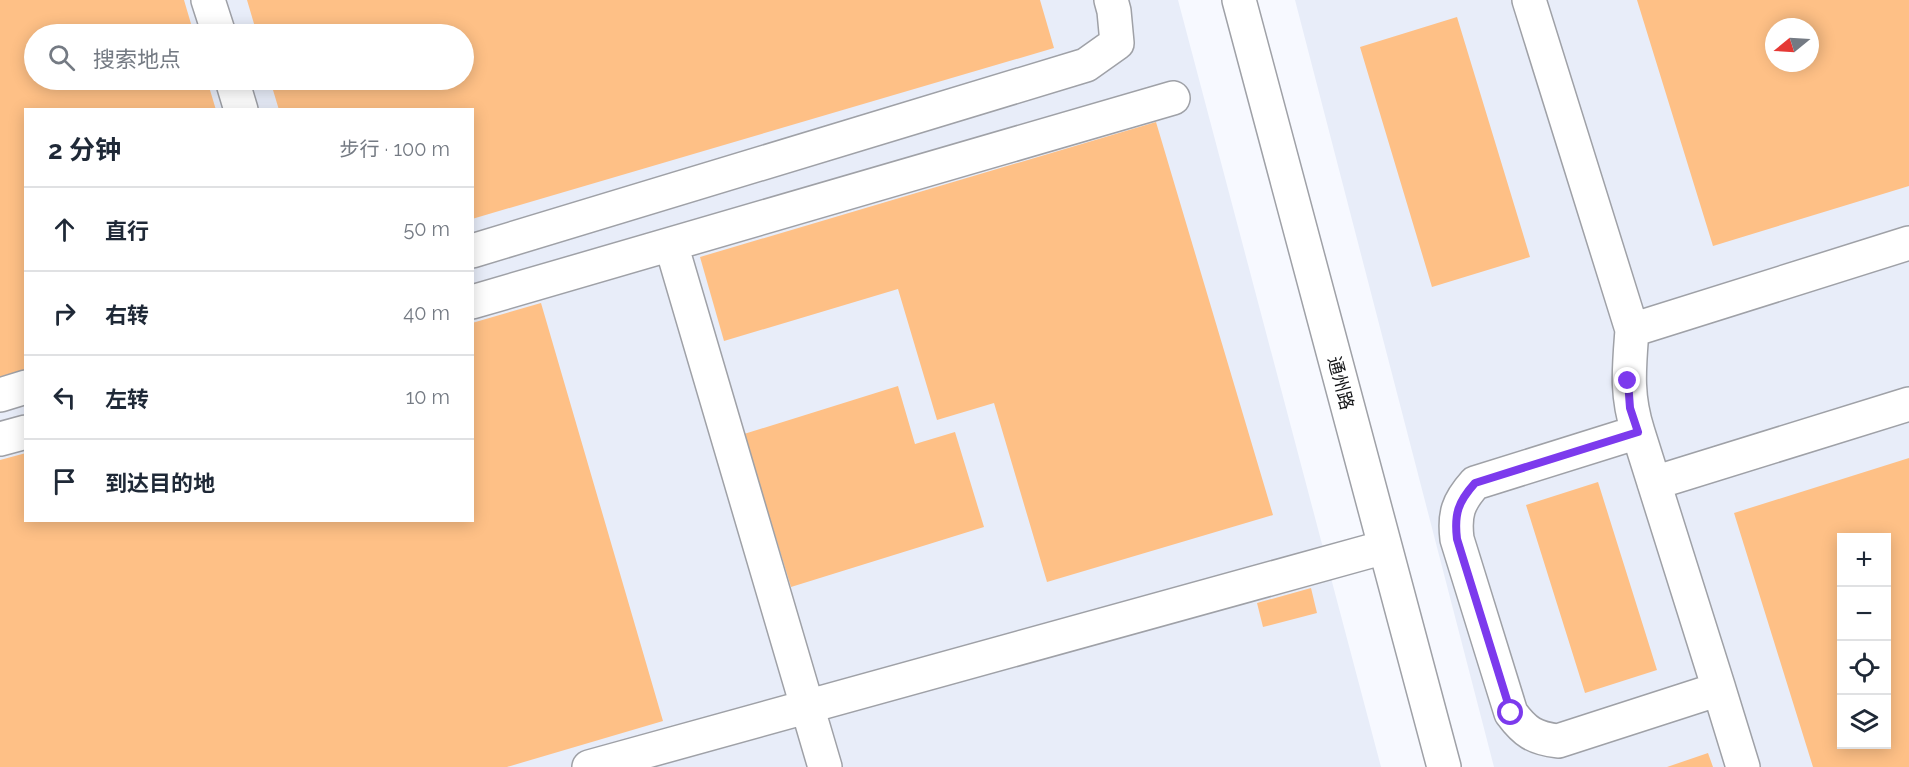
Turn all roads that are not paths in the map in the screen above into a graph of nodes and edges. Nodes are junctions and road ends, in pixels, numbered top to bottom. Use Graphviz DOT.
graph roads {
  1 [pos="208,0"];
  2 [pos="1111,0"];
  3 [pos="1239,0"];
  4 [pos="1529,0"];
  5 [pos="216,24"];
  6 [pos="235,90"];
  7 [pos="1173,98"];
  8 [pos="240,108"];
  9 [pos="1909,243"];
  10 [pos="671,244"];
  11 [pos="474,250"];
  12 [pos="474,301"];
  13 [pos="1632,330"];
  14 [pos="24,388"];
  15 [pos="0,395"];
  16 [pos="1909,404"];
  17 [pos="1638,432"];
  18 [pos="24,433"];
  19 [pos="0,439"];
  20 [pos="1654,483"];
  21 [pos="1385,547"];
  22 [pos="1719,689"];
  23 [pos="807,706"];
  24 [pos="589,767"];
  25 [pos="825,767"];
  26 [pos="1444,767"];
  27 [pos="1743,767"];
  1 -- 5 [label="street"];
  2 -- 11 [label="street"];
  3 -- 21 [label="street, 通州路"];
  4 -- 13 [label="street"];
  6 -- 8 [label="street"];
  7 -- 10 [label="street"];
  9 -- 13 [label="street"];
  10 -- 12 [label="street"];
  10 -- 23 [label="street"];
  13 -- 17 [label="street"];
  14 -- 15 [label="street"];
  16 -- 20 [label="street"];
  17 -- 20 [label="street"];
  17 -- 22 [label="street"];
  18 -- 19 [label="street"];
  20 -- 22 [label="street"];
  21 -- 23 [label="street"];
  21 -- 26 [label="street, 通州路"];
  22 -- 27 [label="street"];
  23 -- 24 [label="street"];
  23 -- 25 [label="street"];
}
